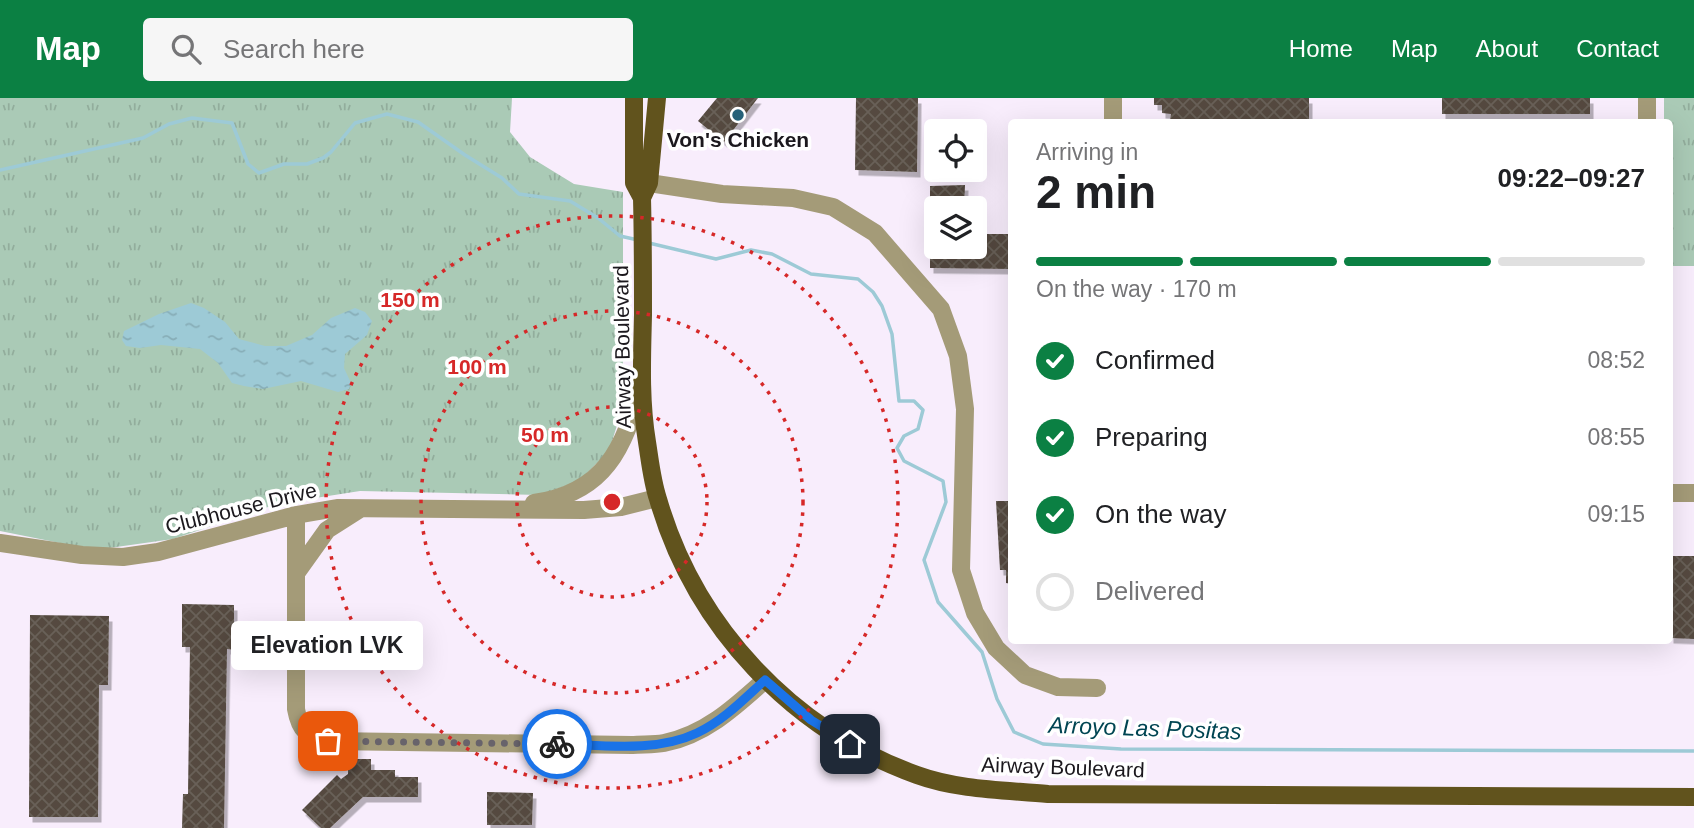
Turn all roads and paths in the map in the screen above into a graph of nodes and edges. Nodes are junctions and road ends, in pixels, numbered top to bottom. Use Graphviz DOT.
graph roads {
  1 [pos="634,98"];
  2 [pos="657,98"];
  3 [pos="1113,98"];
  4 [pos="1647,98"];
  5 [pos="1113,119"];
  6 [pos="1647,119"];
  7 [pos="645,191"];
  8 [pos="642,382"];
  9 [pos="1673,493"];
  10 [pos="1694,493"];
  11 [pos="657,498"];
  12 [pos="363,508"];
  13 [pos="494,509"];
  14 [pos="296,515"];
  15 [pos="0,542"];
  16 [pos="297,572"];
  17 [pos="765,680"];
  18 [pos="1097,688"];
  19 [pos="1694,797"];
  1 -- 7 [label="main road, Airway Boulevard"];
  2 -- 7 [label="main road, Airway Boulevard"];
  3 -- 5 [label="street"];
  4 -- 6 [label="street"];
  7 -- 8 [label="main road, Airway Boulevard"];
  7 -- 18 [label="street"];
  8 -- 11 [label="main road, Airway Boulevard"];
  8 -- 13 [label="street, Clubhouse Drive"];
  9 -- 10 [label="street"];
  11 -- 13 [label="street, Clubhouse Drive"];
  11 -- 17 [label="main road, Airway Boulevard"];
  12 -- 13 [label="street, Clubhouse Drive"];
  12 -- 14 [label="street, Clubhouse Drive"];
  12 -- 16 [label="street"];
  14 -- 15 [label="street, Clubhouse Drive"];
  14 -- 16 [label="street"];
  16 -- 17 [label="street"];
  17 -- 19 [label="main road, Airway Boulevard"];
}
